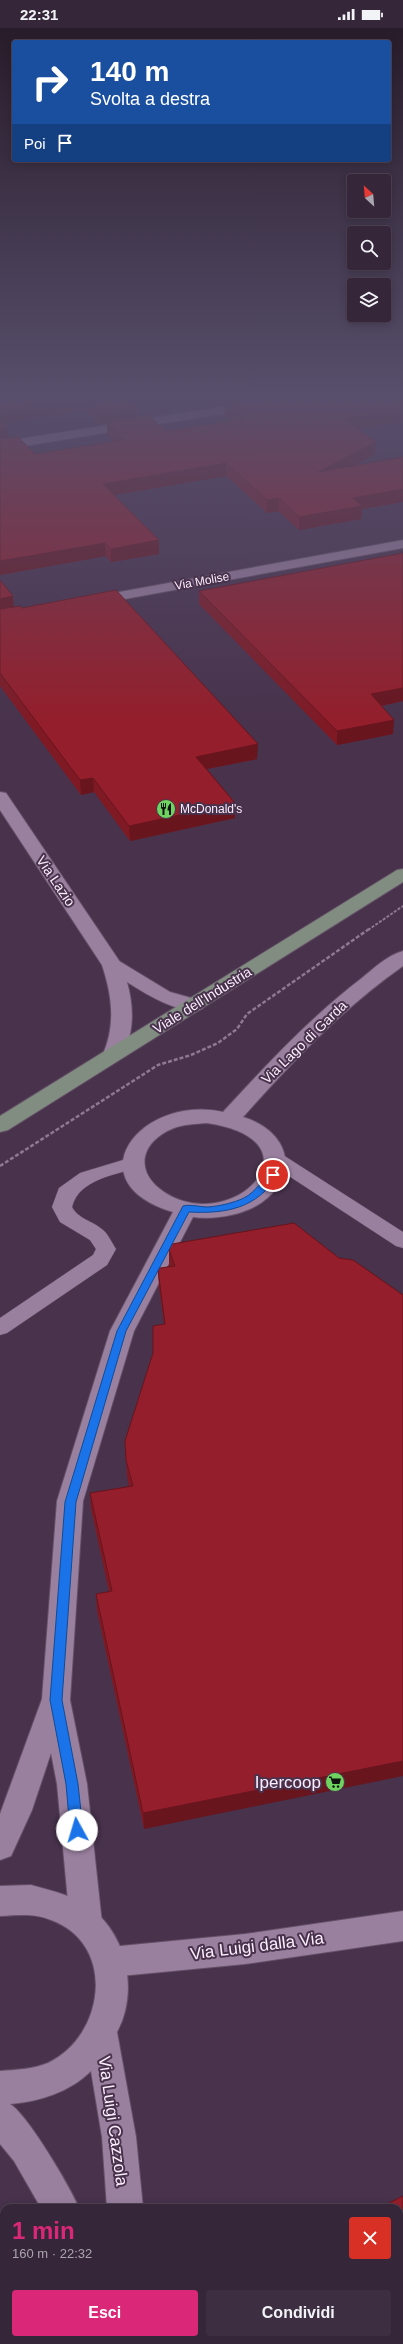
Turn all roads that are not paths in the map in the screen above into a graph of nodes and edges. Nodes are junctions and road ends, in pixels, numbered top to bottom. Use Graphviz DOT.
graph roads {
  1 [pos="403,544"];
  2 [pos="78,603"];
  3 [pos="0,797"];
  4 [pos="403,874"];
  5 [pos="403,957"];
  6 [pos="112,965"];
  7 [pos="195,1005"];
  8 [pos="113,1054"];
  9 [pos="229,1118"];
  10 [pos="0,1125"];
  11 [pos="276,1159"];
  12 [pos="133,1163"];
  13 [pos="186,1209"];
  14 [pos="403,1241"];
  15 [pos="0,1328"];
  16 [pos="56,1700"];
  17 [pos="0,1846"];
  18 [pos="0,1901"];
  19 [pos="86,1923"];
  20 [pos="403,1926"];
  21 [pos="110,1962"];
  22 [pos="101,2034"];
  23 [pos="0,2088"];
  24 [pos="0,2117"];
  25 [pos="59,2204"];
  26 [pos="125,2204"];
  1 -- 2 [label="street, Via Molise"];
  3 -- 6 [label="street, Via Lazio"];
  4 -- 7 [label="main road, Viale dell'Industria"];
  5 -- 9 [label="street, Via Lago di Garda"];
  6 -- 7 [label="street"];
  6 -- 8 [label="street"];
  7 -- 8 [label="main road, Viale dell'Industria"];
  8 -- 10 [label="main road, Viale dell'Industria"];
  9 -- 11 [label="street"];
  9 -- 12 [label="street"];
  11 -- 13 [label="street"];
  11 -- 14 [label="lane"];
  12 -- 13 [label="street"];
  12 -- 15 [label="lane"];
  13 -- 16 [label="street"];
  16 -- 17 [label="street"];
  16 -- 19 [label="street"];
  18 -- 19 [label="street"];
  19 -- 21 [label="street"];
  20 -- 21 [label="street, Via Luigi dalla Via"];
  21 -- 22 [label="street"];
  22 -- 23 [label="street"];
  22 -- 26 [label="street, Via Luigi Cazzola"];
  24 -- 25 [label="street"];
}
